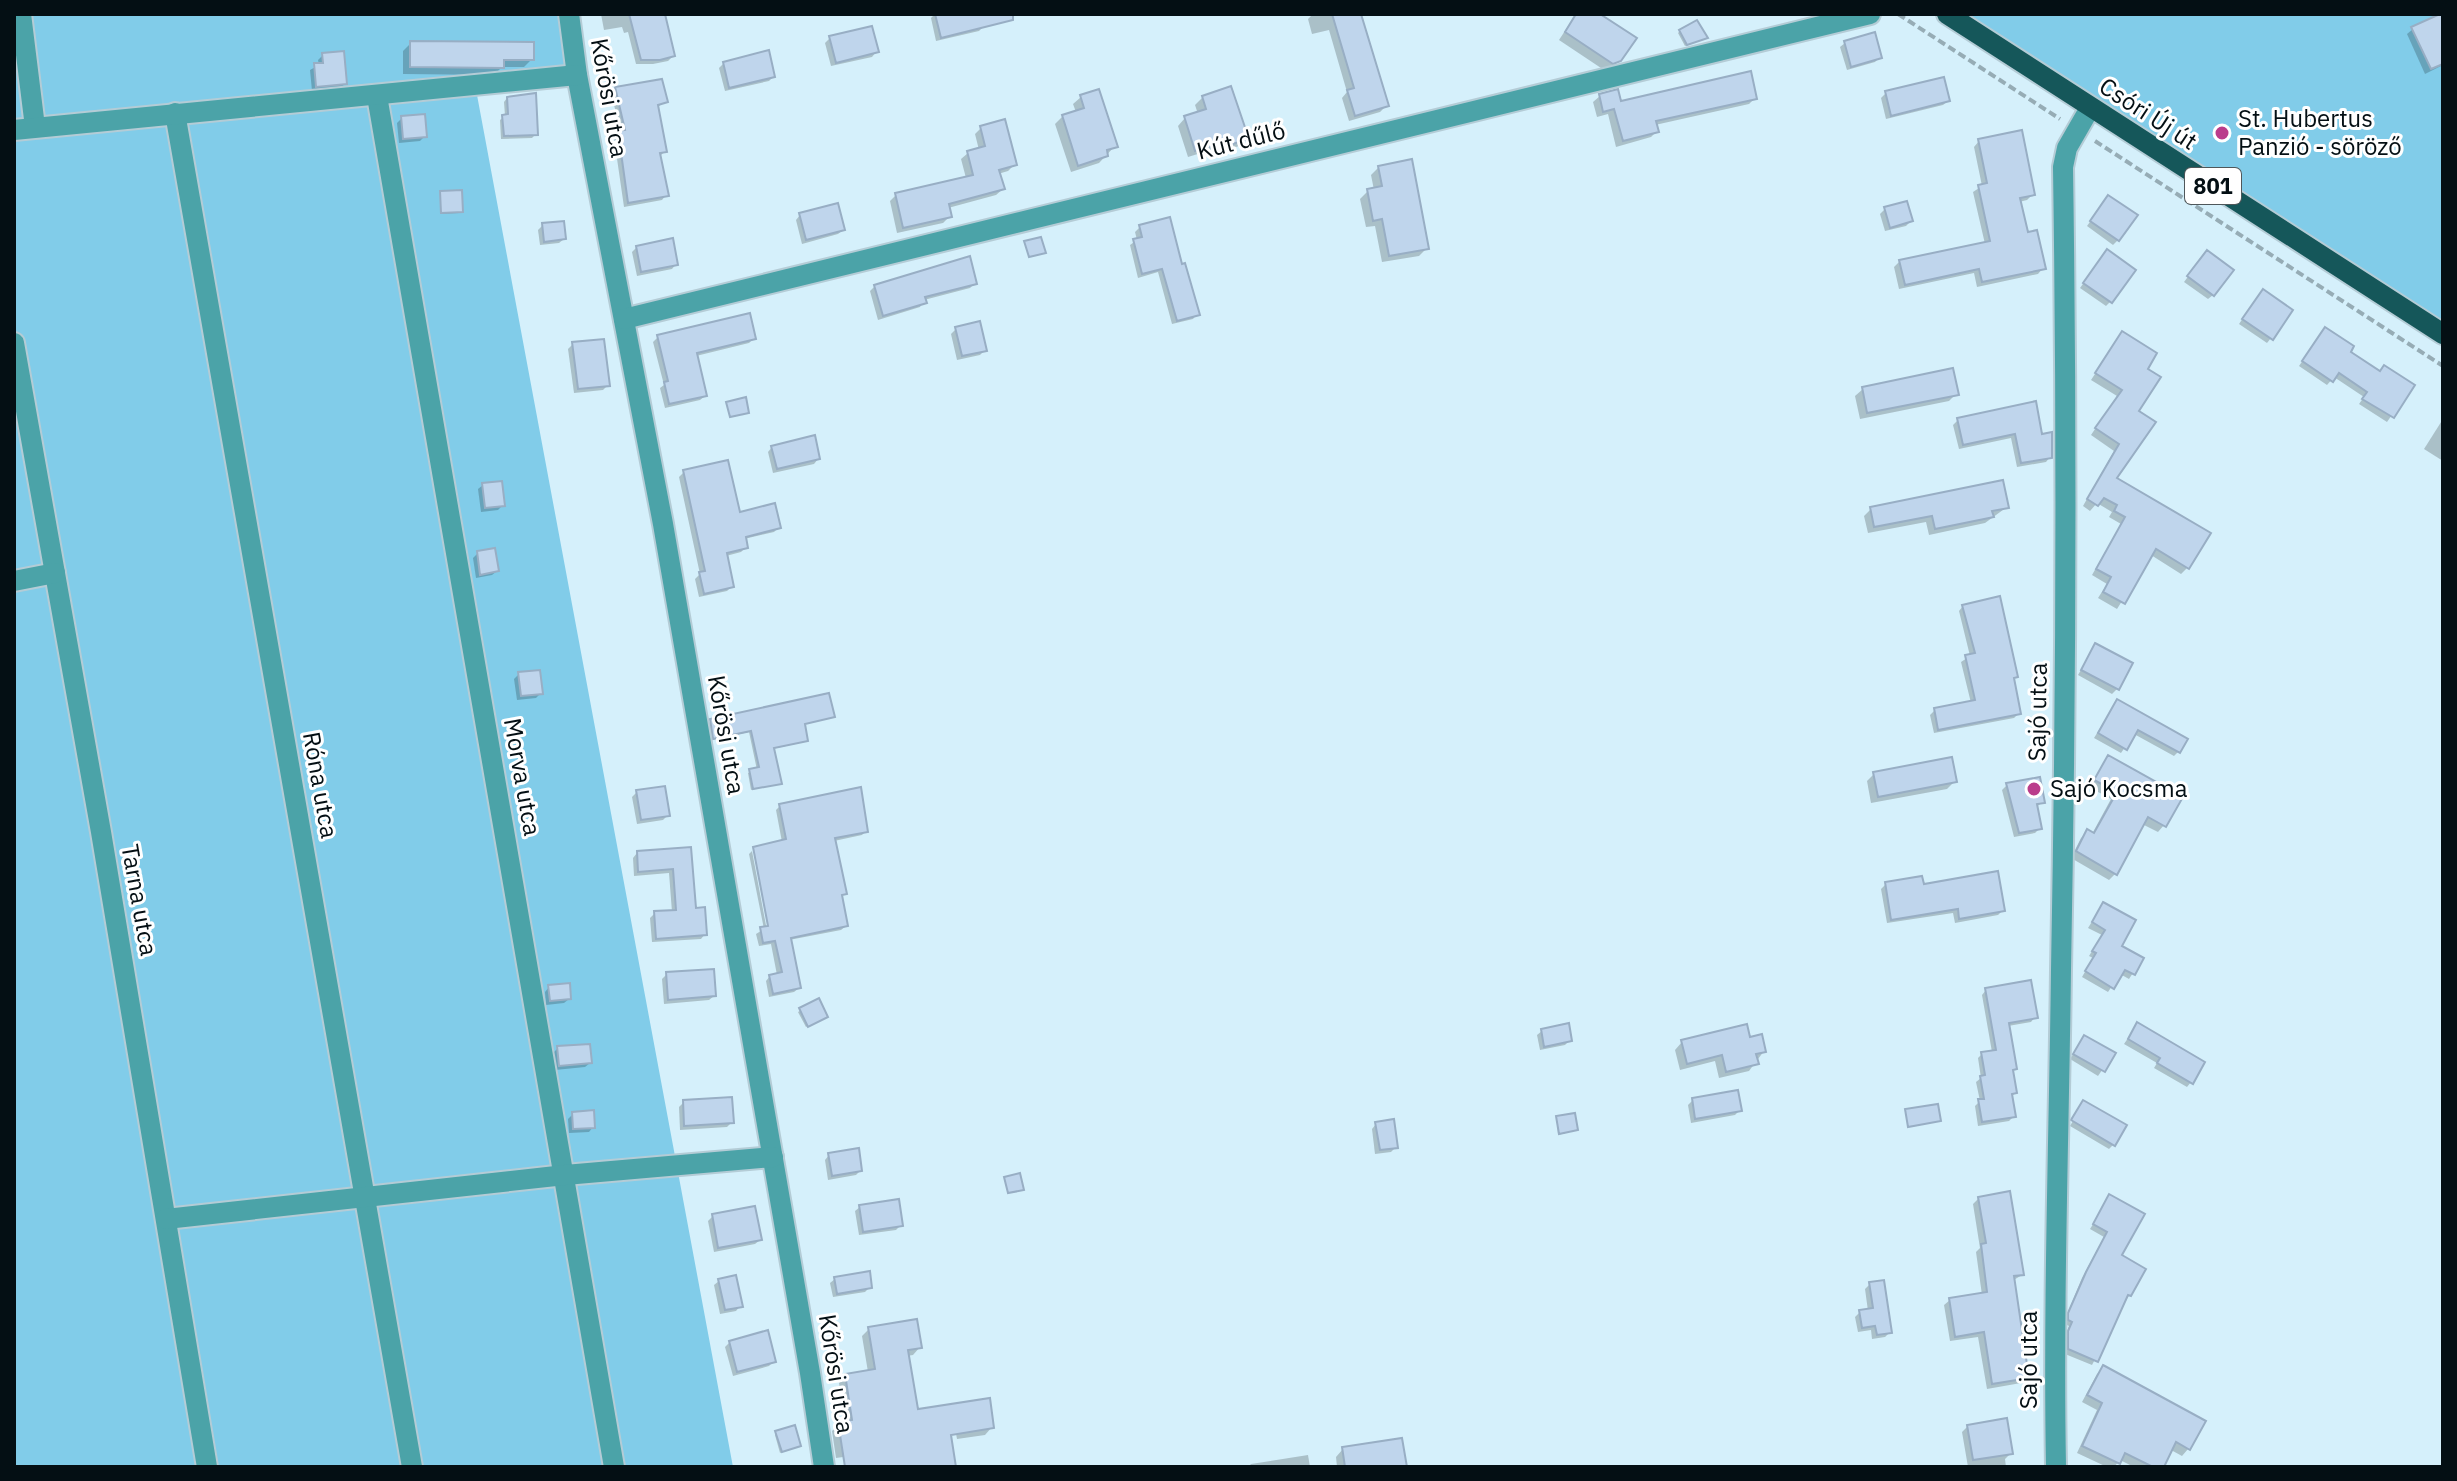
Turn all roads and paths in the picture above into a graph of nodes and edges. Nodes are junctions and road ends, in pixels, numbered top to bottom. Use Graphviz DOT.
graph roads {
  1 [pos="21,14"];
  2 [pos="569,14"];
  3 [pos="1870,14"];
  4 [pos="1898,14"];
  5 [pos="1947,14"];
  6 [pos="577,75"];
  7 [pos="377,96"];
  8 [pos="2090,108"];
  9 [pos="175,113"];
  10 [pos="35,127"];
  11 [pos="2076,129"];
  12 [pos="14,130"];
  13 [pos="624,319"];
  14 [pos="2443,334"];
  15 [pos="14,343"];
  16 [pos="2443,366"];
  17 [pos="55,573"];
  18 [pos="14,581"];
  19 [pos="773,1157"];
  20 [pos="565,1175"];
  21 [pos="367,1196"];
  22 [pos="166,1219"];
  23 [pos="207,1467"];
  24 [pos="412,1467"];
  25 [pos="614,1467"];
  26 [pos="824,1467"];
  27 [pos="2056,1467"];
  1 -- 10 [label="street"];
  2 -- 6 [label="street, Kőrösi utca"];
  3 -- 13 [label="street, Kút dűlő"];
  4 -- 11 [label="path"];
  5 -- 8 [label="main road, Csóri Új út / 801"];
  6 -- 7 [label="street"];
  6 -- 13 [label="street, Kőrösi utca"];
  7 -- 9 [label="street"];
  7 -- 20 [label="street, Morva utca"];
  8 -- 11 [label="street, Sajó utca"];
  8 -- 14 [label="main road, Csóri Új út / 801"];
  9 -- 10 [label="street"];
  9 -- 21 [label="street, Róna utca"];
  10 -- 12 [label="street"];
  11 -- 16 [label="path"];
  11 -- 27 [label="street, Sajó utca"];
  13 -- 19 [label="street, Kőrösi utca"];
  15 -- 17 [label="street, Tarna utca"];
  17 -- 18 [label="street"];
  17 -- 22 [label="street, Tarna utca"];
  19 -- 20 [label="street"];
  19 -- 26 [label="street, Kőrösi utca"];
  20 -- 21 [label="street"];
  20 -- 25 [label="street, Morva utca"];
  21 -- 22 [label="street"];
  21 -- 24 [label="street, Róna utca"];
  22 -- 23 [label="street, Tarna utca"];
}
